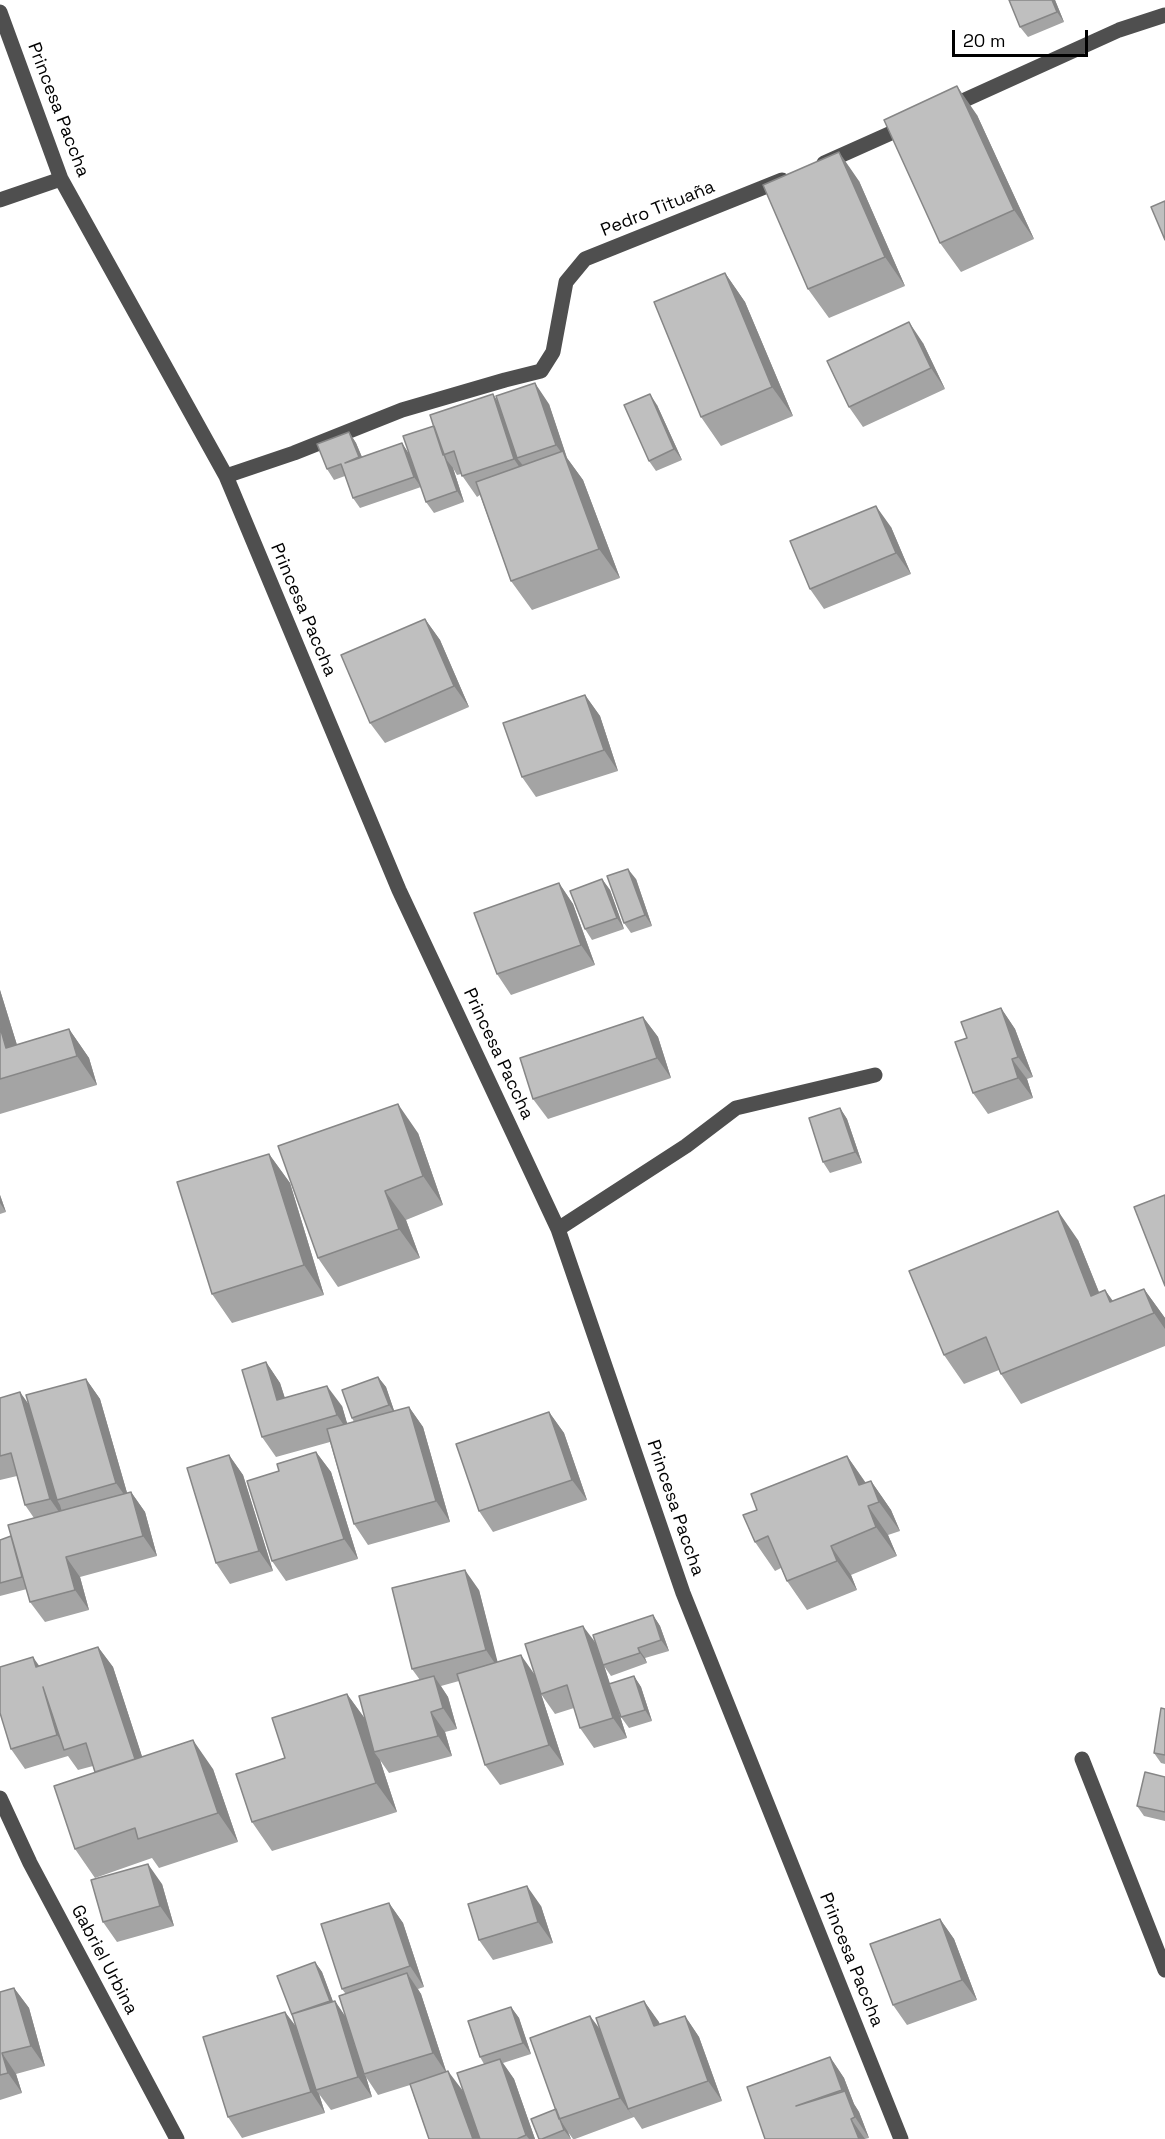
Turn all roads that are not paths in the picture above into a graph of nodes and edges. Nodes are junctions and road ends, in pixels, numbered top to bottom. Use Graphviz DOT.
graph roads {
  1 [pos="0,12"];
  2 [pos="1165,15"];
  3 [pos="61,179"];
  4 [pos="0,200"];
  5 [pos="226,476"];
  6 [pos="875,1075"];
  7 [pos="558,1229"];
  8 [pos="1082,1759"];
  9 [pos="0,1798"];
  10 [pos="1165,1970"];
  11 [pos="177,2139"];
  12 [pos="901,2139"];
  1 -- 3 [label="street, Princesa Paccha"];
  2 -- 5 [label="street, Pedro Tituaña"];
  3 -- 4 [label="street"];
  3 -- 5 [label="street, Princesa Paccha"];
  5 -- 7 [label="street, Princesa Paccha"];
  6 -- 7 [label="street"];
  7 -- 12 [label="street, Princesa Paccha"];
  8 -- 10 [label="street"];
  9 -- 11 [label="street, Gabriel Urbina"];
}
